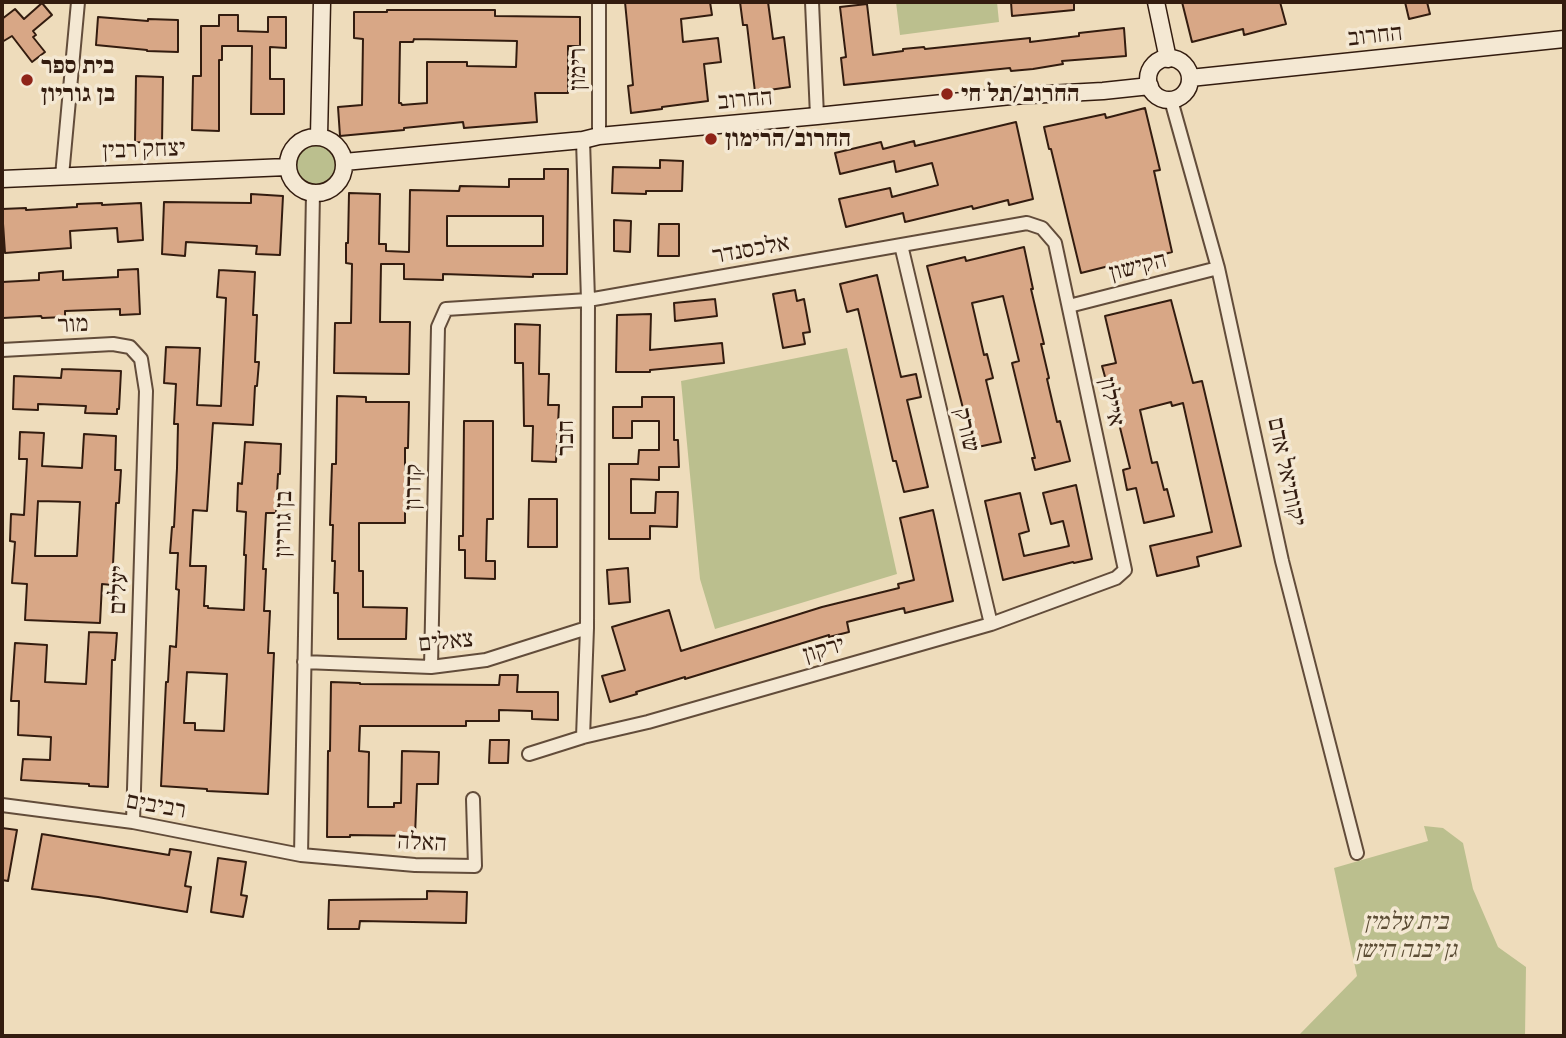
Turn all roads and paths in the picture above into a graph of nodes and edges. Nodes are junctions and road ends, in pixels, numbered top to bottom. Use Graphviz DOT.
graph roads {
  1 [pos="78,2"];
  2 [pos="322,2"];
  3 [pos="599,2"];
  4 [pos="812,2"];
  5 [pos="1156,2"];
  6 [pos="1564,39"];
  7 [pos="1168,59"];
  8 [pos="1190,78"];
  9 [pos="1150,86"];
  10 [pos="1171,100"];
  11 [pos="817,116"];
  12 [pos="319,136"];
  13 [pos="591,138"];
  14 [pos="344,162"];
  15 [pos="287,167"];
  16 [pos="62,176"];
  17 [pos="2,179"];
  18 [pos="313,193"];
  19 [pos="1055,243"];
  20 [pos="901,245"];
  21 [pos="1218,268"];
  22 [pos="588,300"];
  23 [pos="1069,306"];
  24 [pos="446,309"];
  25 [pos="2,350"];
  26 [pos="141,359"];
  27 [pos="1125,570"];
  28 [pos="991,624"];
  29 [pos="587,628"];
  30 [pos="304,662"];
  31 [pos="431,667"];
  32 [pos="583,737"];
  33 [pos="529,754"];
  34 [pos="473,799"];
  35 [pos="2,805"];
  36 [pos="133,822"];
  37 [pos="1357,853"];
  38 [pos="301,856"];
  1 -- 16 [label="street"];
  2 -- 12 [label="street"];
  3 -- 13 [label="street, רימון"];
  4 -- 11 [label="street"];
  5 -- 7 [label="street"];
  6 -- 8 [label="street, החרוב"];
  7 -- 8 [label="street"];
  7 -- 9 [label="street"];
  8 -- 10 [label="street"];
  9 -- 10 [label="street"];
  9 -- 11 [label="street, החרוב"];
  10 -- 21 [label="street, יקותיאל אדם"];
  11 -- 13 [label="street, החרוב"];
  12 -- 14 [label="street"];
  12 -- 15 [label="street"];
  13 -- 14 [label="street, החרוב"];
  13 -- 22 [label="street, חבר"];
  14 -- 18 [label="street"];
  15 -- 16 [label="street, יצחק רבין"];
  15 -- 18 [label="street"];
  16 -- 17 [label="street, יצחק רבין"];
  18 -- 30 [label="street, בן גוריון"];
  19 -- 20 [label="street, אלכסנדר"];
  19 -- 23 [label="street, איילון"];
  20 -- 22 [label="street, אלכסנדר"];
  20 -- 28 [label="street, שורק"];
  21 -- 23 [label="street, הקישון"];
  21 -- 37 [label="street, יקותיאל אדם"];
  22 -- 24 [label="street, אלכסנדר"];
  22 -- 29 [label="street, חבר"];
  23 -- 27 [label="street, איילון"];
  24 -- 31 [label="street, קדרון"];
  25 -- 26 [label="street, מור"];
  26 -- 36 [label="street, יעלים"];
  27 -- 28 [label="street, ירקון"];
  28 -- 32 [label="street, ירקון"];
  29 -- 31 [label="street, צאלים"];
  29 -- 32 [label="street, חבר"];
  30 -- 31 [label="street, צאלים"];
  30 -- 38 [label="street, בן גוריון"];
  32 -- 33 [label="street, ירקון"];
  34 -- 38 [label="street, האלה"];
  35 -- 36 [label="street, רביבים"];
  36 -- 38 [label="street, רביבים"];
}
